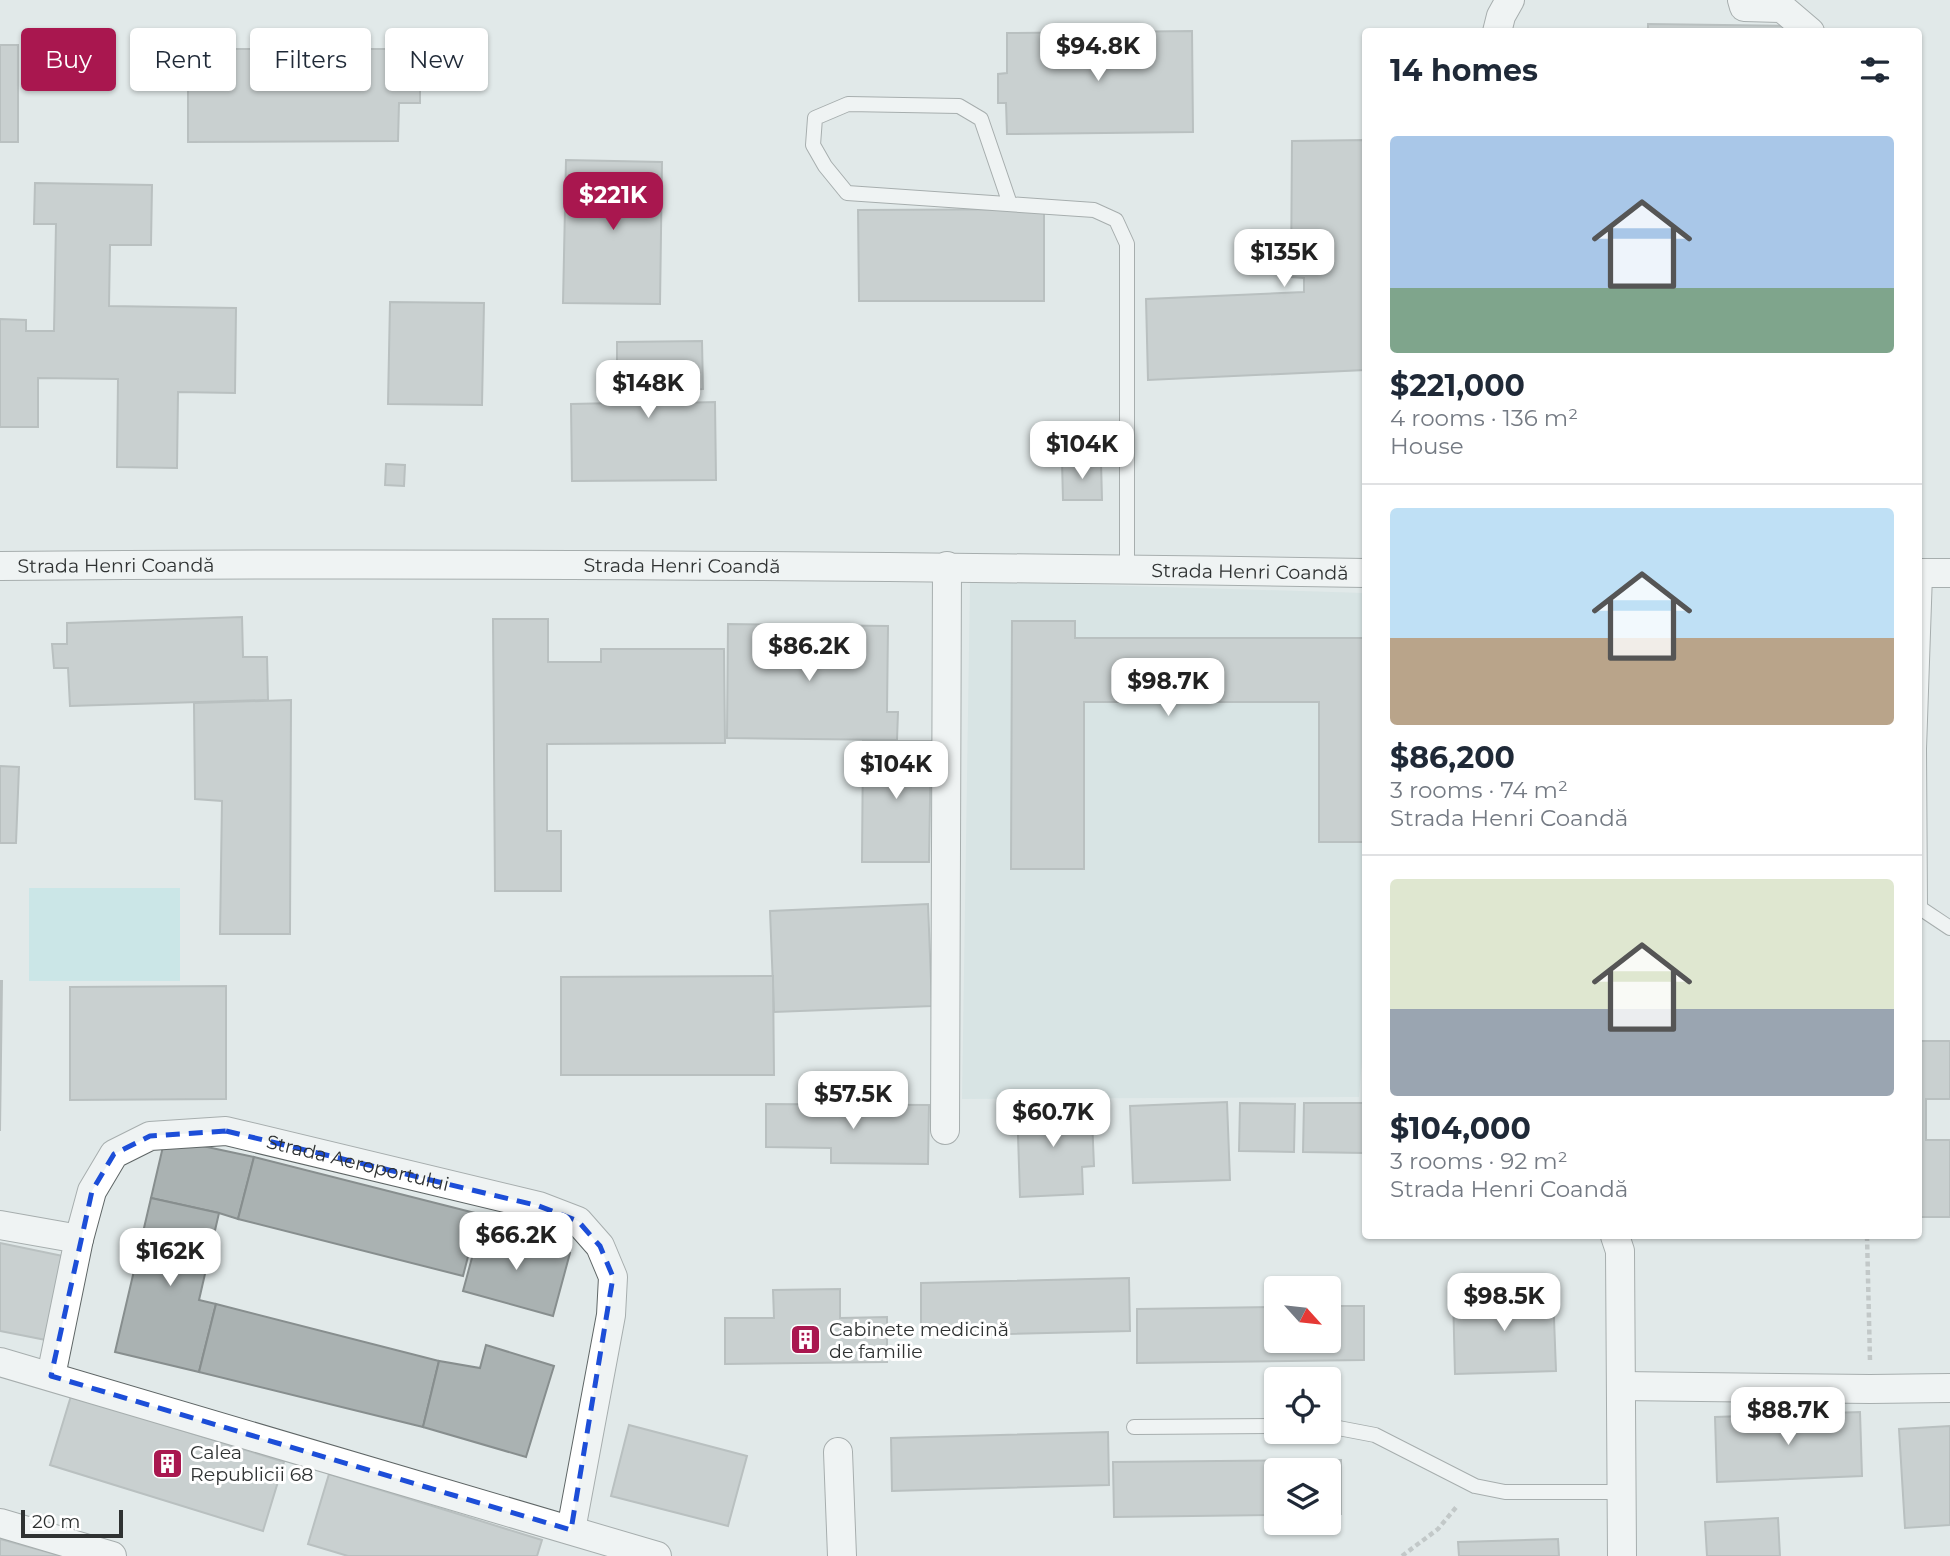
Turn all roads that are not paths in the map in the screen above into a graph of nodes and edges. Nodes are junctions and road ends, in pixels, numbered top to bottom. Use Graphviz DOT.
graph roads {
  1 [pos="1510,0"];
  2 [pos="1742,0"];
  3 [pos="1498,28"];
  4 [pos="1806,28"];
  5 [pos="1010,204"];
  6 [pos="0,566"];
  7 [pos="947,566"];
  8 [pos="1127,569"];
  9 [pos="1362,573"];
  10 [pos="1931,573"];
  11 [pos="1922,705"];
  12 [pos="1922,909"];
  13 [pos="1950,928"];
  14 [pos="944,1130"];
  15 [pos="0,1225"];
  16 [pos="79,1239"];
  17 [pos="1616,1239"];
  18 [pos="0,1362"];
  19 [pos="51,1376"];
  20 [pos="1621,1386"];
  21 [pos="1950,1388"];
  22 [pos="1264,1426"];
  23 [pos="1134,1427"];
  24 [pos="1341,1428"];
  25 [pos="838,1452"];
  26 [pos="1622,1492"];
  27 [pos="0,1524"];
  28 [pos="571,1530"];
  29 [pos="112,1556"];
  30 [pos="657,1556"];
  31 [pos="842,1556"];
  32 [pos="1622,1556"];
  1 -- 3 [label="street"];
  2 -- 4 [label="street"];
  5 -- 5 [label="lane"];
  5 -- 8 [label="lane"];
  6 -- 7 [label="street, Strada Henri Coandă"];
  7 -- 8 [label="street, Strada Henri Coandă"];
  7 -- 14 [label="street"];
  8 -- 9 [label="street, Strada Henri Coandă"];
  10 -- 11 [label="lane"];
  12 -- 13 [label="lane"];
  15 -- 16 [label="street"];
  16 -- 19 [label="street, Strada Aeroportului"];
  16 -- 28 [label="street, Strada Aeroportului"];
  17 -- 20 [label="street"];
  18 -- 19 [label="street"];
  19 -- 28 [label="street"];
  20 -- 21 [label="street"];
  20 -- 26 [label="street"];
  22 -- 23 [label="lane"];
  24 -- 26 [label="lane"];
  25 -- 31 [label="street"];
  26 -- 32 [label="street"];
  27 -- 29 [label="street"];
  28 -- 30 [label="street"];
}
